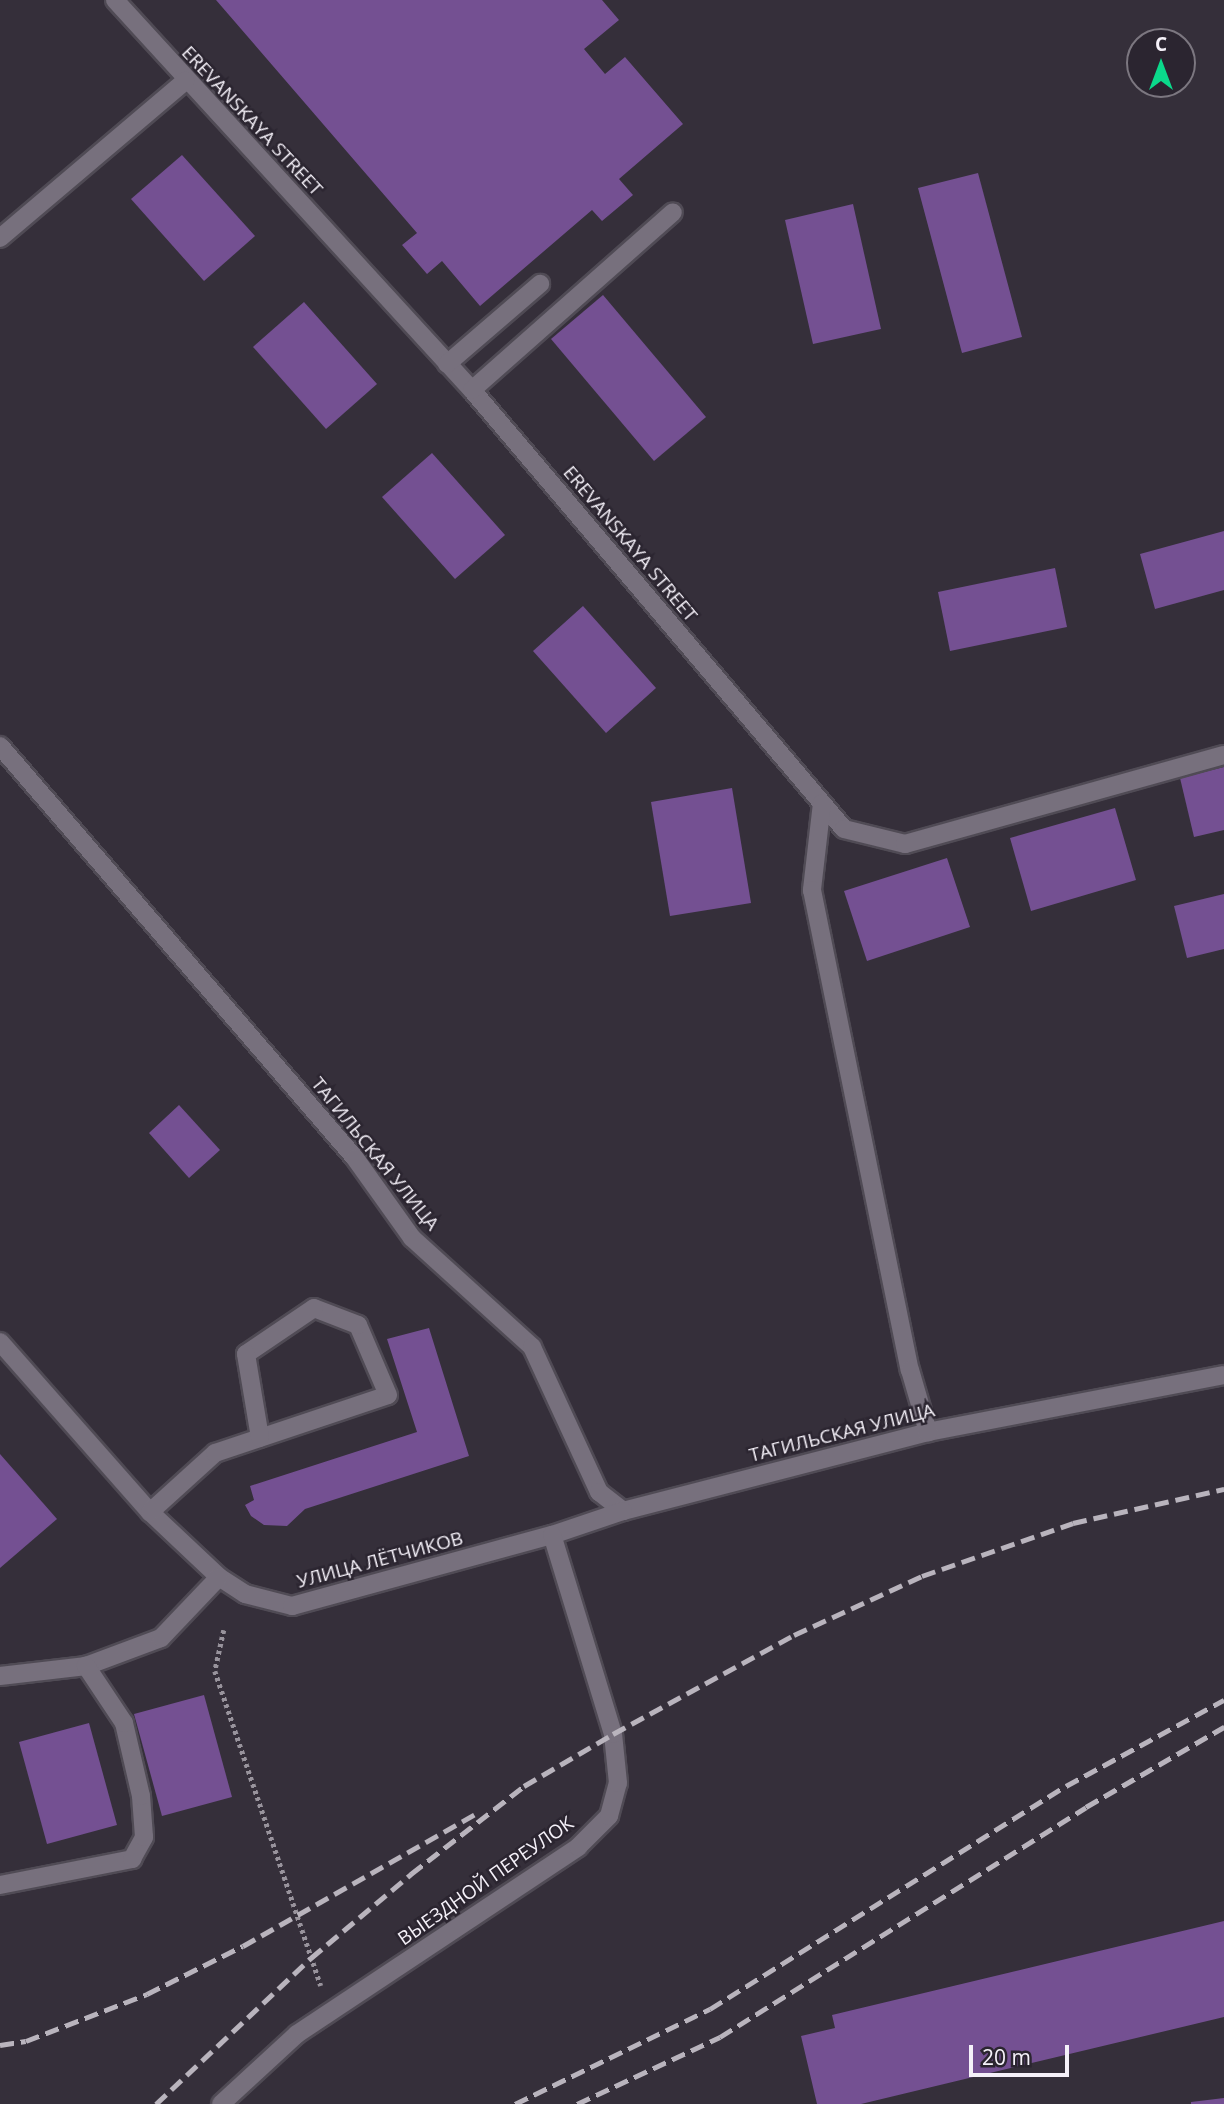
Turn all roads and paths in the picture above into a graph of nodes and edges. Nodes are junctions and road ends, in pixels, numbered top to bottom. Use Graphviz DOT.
graph roads {
  1 [pos="115,0"];
  2 [pos="185,82"];
  3 [pos="673,212"];
  4 [pos="0,238"];
  5 [pos="540,284"];
  6 [pos="447,364"];
  7 [pos="472,390"];
  8 [pos="0,746"];
  9 [pos="1224,755"];
  10 [pos="822,803"];
  11 [pos="0,1342"];
  12 [pos="1224,1375"];
  13 [pos="928,1432"];
  14 [pos="260,1438"];
  15 [pos="623,1511"];
  16 [pos="150,1512"];
  17 [pos="552,1535"];
  18 [pos="219,1577"];
  19 [pos="224,1630"];
  20 [pos="86,1666"];
  21 [pos="0,1676"];
  22 [pos="0,1885"];
  23 [pos="321,1986"];
  24 [pos="221,2104"];
  1 -- 2 [label="street, EREVANSKAYA STREET"];
  2 -- 4 [label="street"];
  2 -- 6 [label="street, EREVANSKAYA STREET"];
  3 -- 7 [label="street"];
  5 -- 6 [label="street"];
  6 -- 7 [label="street, EREVANSKAYA STREET"];
  7 -- 10 [label="street, EREVANSKAYA STREET"];
  8 -- 15 [label="street, ТАГИЛЬСКАЯ УЛИЦА"];
  9 -- 10 [label="street, EREVANSKAYA STREET"];
  10 -- 13 [label="street"];
  11 -- 16 [label="street, УЛИЦА ЛЁТЧИКОВ"];
  12 -- 13 [label="street, ТАГИЛЬСКАЯ УЛИЦА"];
  13 -- 15 [label="street, ТАГИЛЬСКАЯ УЛИЦА"];
  14 -- 14 [label="street"];
  14 -- 16 [label="street"];
  15 -- 17 [label="street, УЛИЦА ЛЁТЧИКОВ"];
  16 -- 18 [label="street, УЛИЦА ЛЁТЧИКОВ"];
  17 -- 18 [label="street, УЛИЦА ЛЁТЧИКОВ"];
  17 -- 24 [label="street, ВЫЕЗДНОЙ ПЕРЕУЛОК"];
  18 -- 20 [label="street"];
  19 -- 23 [label="path"];
  20 -- 21 [label="street"];
  20 -- 22 [label="street"];
}
